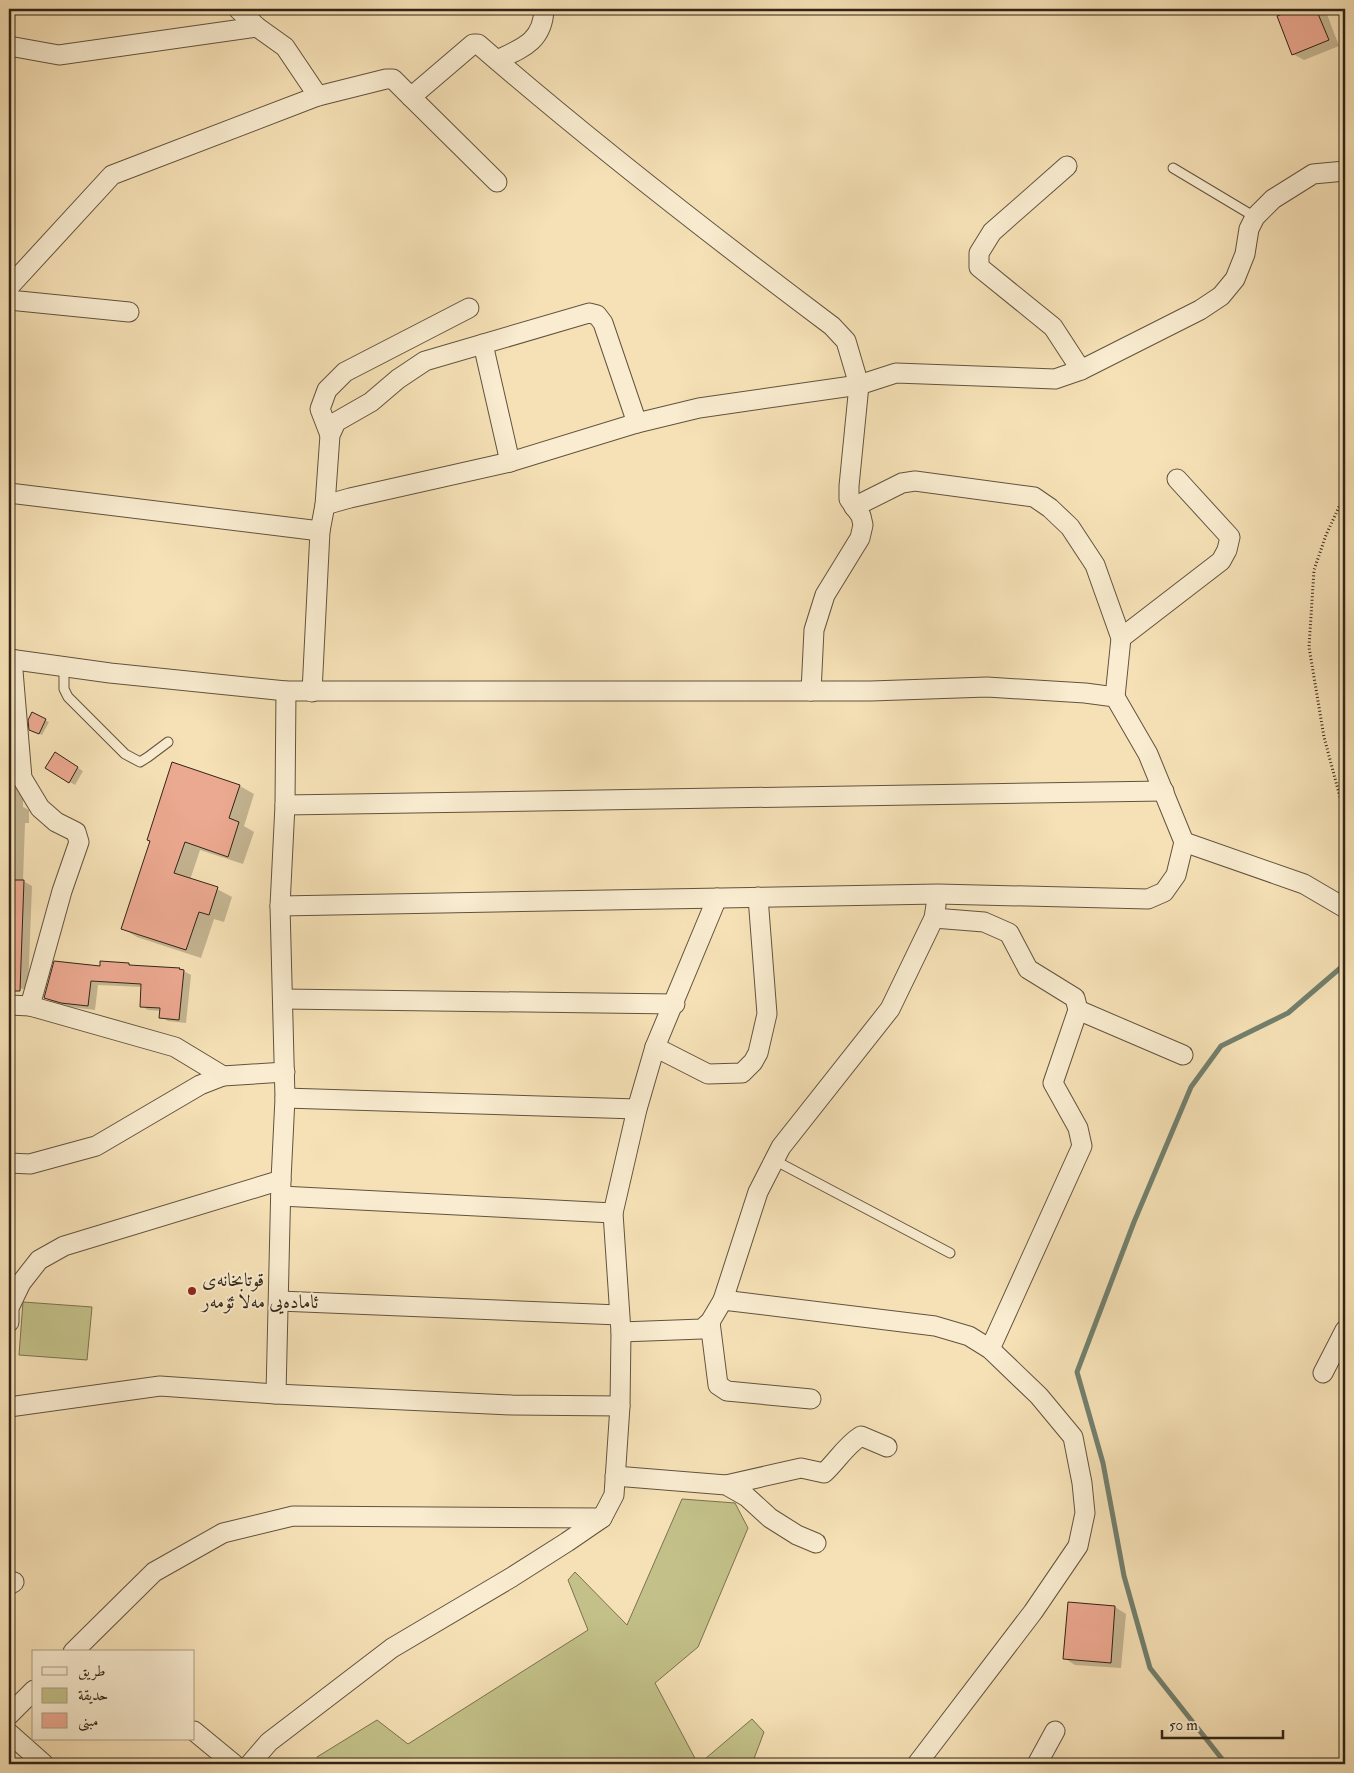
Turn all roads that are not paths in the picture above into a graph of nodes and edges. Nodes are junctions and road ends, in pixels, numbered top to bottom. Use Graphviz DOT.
graph roads {
  1 [pos="238,9"];
  2 [pos="544,9"];
  3 [pos="257,27"];
  4 [pos="9,46"];
  5 [pos="496,60"];
  6 [pos="318,96"];
  7 [pos="411,97"];
  8 [pos="1067,166"];
  9 [pos="1173,168"];
  10 [pos="1345,171"];
  11 [pos="498,182"];
  12 [pos="1255,217"];
  13 [pos="9,287"];
  14 [pos="9,300"];
  15 [pos="469,308"];
  16 [pos="129,312"];
  17 [pos="483,344"];
  18 [pos="1081,370"];
  19 [pos="858,385"];
  20 [pos="637,424"];
  21 [pos="330,435"];
  22 [pos="510,462"];
  23 [pos="1177,480"];
  24 [pos="9,493"];
  25 [pos="325,506"];
  26 [pos="854,507"];
  27 [pos="320,531"];
  28 [pos="1121,638"];
  29 [pos="10,659"];
  30 [pos="64,666"];
  31 [pos="286,691"];
  32 [pos="811,691"];
  33 [pos="312,692"];
  34 [pos="1115,697"];
  35 [pos="168,742"];
  36 [pos="1164,791"];
  37 [pos="285,805"];
  38 [pos="1184,842"];
  39 [pos="938,894"];
  40 [pos="758,897"];
  41 [pos="717,898"];
  42 [pos="280,906"];
  43 [pos="1345,908"];
  44 [pos="934,918"];
  45 [pos="283,999"];
  46 [pos="675,1004"];
  47 [pos="9,1005"];
  48 [pos="30,1006"];
  49 [pos="1078,1010"];
  50 [pos="655,1048"];
  51 [pos="1183,1055"];
  52 [pos="285,1072"];
  53 [pos="223,1076"];
  54 [pos="285,1098"];
  55 [pos="637,1108"];
  56 [pos="774,1160"];
  57 [pos="9,1163"];
  58 [pos="281,1188"];
  59 [pos="613,1213"];
  60 [pos="950,1253"];
  61 [pos="723,1300"];
  62 [pos="279,1301"];
  63 [pos="9,1322"];
  64 [pos="710,1322"];
  65 [pos="620,1323"];
  66 [pos="1345,1330"];
  67 [pos="990,1349"];
  68 [pos="1323,1374"];
  69 [pos="276,1394"];
  70 [pos="811,1399"];
  71 [pos="620,1406"];
  72 [pos="9,1407"];
  73 [pos="887,1447"];
  74 [pos="615,1476"];
  75 [pos="726,1485"];
  76 [pos="602,1518"];
  77 [pos="816,1543"];
  78 [pos="75,1650"];
  79 [pos="32,1692"];
  80 [pos="9,1715"];
  81 [pos="1055,1731"];
  82 [pos="195,1732"];
  83 [pos="9,1735"];
  84 [pos="44,1764"];
  85 [pos="234,1764"];
  86 [pos="250,1764"];
  87 [pos="917,1764"];
  88 [pos="1037,1764"];
  1 -- 3 [label="street"];
  2 -- 5 [label="street"];
  3 -- 4 [label="street"];
  3 -- 6 [label="street"];
  5 -- 7 [label="street"];
  5 -- 19 [label="street"];
  6 -- 7 [label="street"];
  6 -- 13 [label="street"];
  7 -- 11 [label="street"];
  8 -- 18 [label="street"];
  9 -- 12 [label="lane"];
  10 -- 12 [label="street"];
  12 -- 18 [label="street"];
  14 -- 16 [label="street"];
  15 -- 21 [label="street"];
  17 -- 20 [label="street"];
  17 -- 21 [label="street"];
  17 -- 22 [label="street"];
  18 -- 19 [label="street"];
  19 -- 20 [label="street"];
  19 -- 26 [label="street"];
  20 -- 22 [label="street"];
  21 -- 25 [label="street"];
  22 -- 25 [label="street"];
  23 -- 28 [label="street"];
  24 -- 27 [label="street"];
  25 -- 27 [label="street"];
  26 -- 28 [label="street"];
  26 -- 32 [label="street"];
  27 -- 33 [label="street"];
  28 -- 34 [label="street"];
  29 -- 30 [label="street"];
  29 -- 48 [label="street"];
  30 -- 31 [label="street"];
  30 -- 35 [label="lane"];
  31 -- 33 [label="street"];
  31 -- 37 [label="street"];
  32 -- 33 [label="street"];
  32 -- 34 [label="street"];
  34 -- 36 [label="street"];
  36 -- 37 [label="street"];
  36 -- 38 [label="street"];
  37 -- 42 [label="street"];
  38 -- 39 [label="street"];
  38 -- 43 [label="street"];
  39 -- 40 [label="street"];
  39 -- 44 [label="street"];
  40 -- 41 [label="street"];
  40 -- 50 [label="street"];
  41 -- 42 [label="street"];
  41 -- 46 [label="street"];
  42 -- 45 [label="street"];
  44 -- 49 [label="street"];
  44 -- 56 [label="street"];
  45 -- 46 [label="street"];
  45 -- 52 [label="street"];
  46 -- 50 [label="street"];
  47 -- 48 [label="street"];
  48 -- 53 [label="street"];
  49 -- 51 [label="street"];
  49 -- 67 [label="street"];
  50 -- 55 [label="street"];
  52 -- 53 [label="street"];
  52 -- 54 [label="street"];
  53 -- 57 [label="street"];
  54 -- 55 [label="street"];
  54 -- 58 [label="street"];
  55 -- 59 [label="street"];
  56 -- 60 [label="lane"];
  56 -- 61 [label="street"];
  58 -- 59 [label="street"];
  58 -- 62 [label="street"];
  58 -- 63 [label="street"];
  59 -- 65 [label="street"];
  61 -- 64 [label="street"];
  61 -- 67 [label="street"];
  62 -- 65 [label="street"];
  62 -- 69 [label="street"];
  64 -- 65 [label="street"];
  64 -- 70 [label="street"];
  65 -- 71 [label="street"];
  66 -- 68 [label="street"];
  67 -- 87 [label="street"];
  69 -- 71 [label="street"];
  69 -- 72 [label="street"];
  71 -- 74 [label="street"];
  73 -- 75 [label="street"];
  74 -- 75 [label="street"];
  74 -- 76 [label="street"];
  75 -- 77 [label="street"];
  76 -- 78 [label="street"];
  76 -- 86 [label="street"];
  79 -- 80 [label="street"];
  81 -- 88 [label="street"];
  82 -- 85 [label="street"];
  83 -- 84 [label="street"];
}
